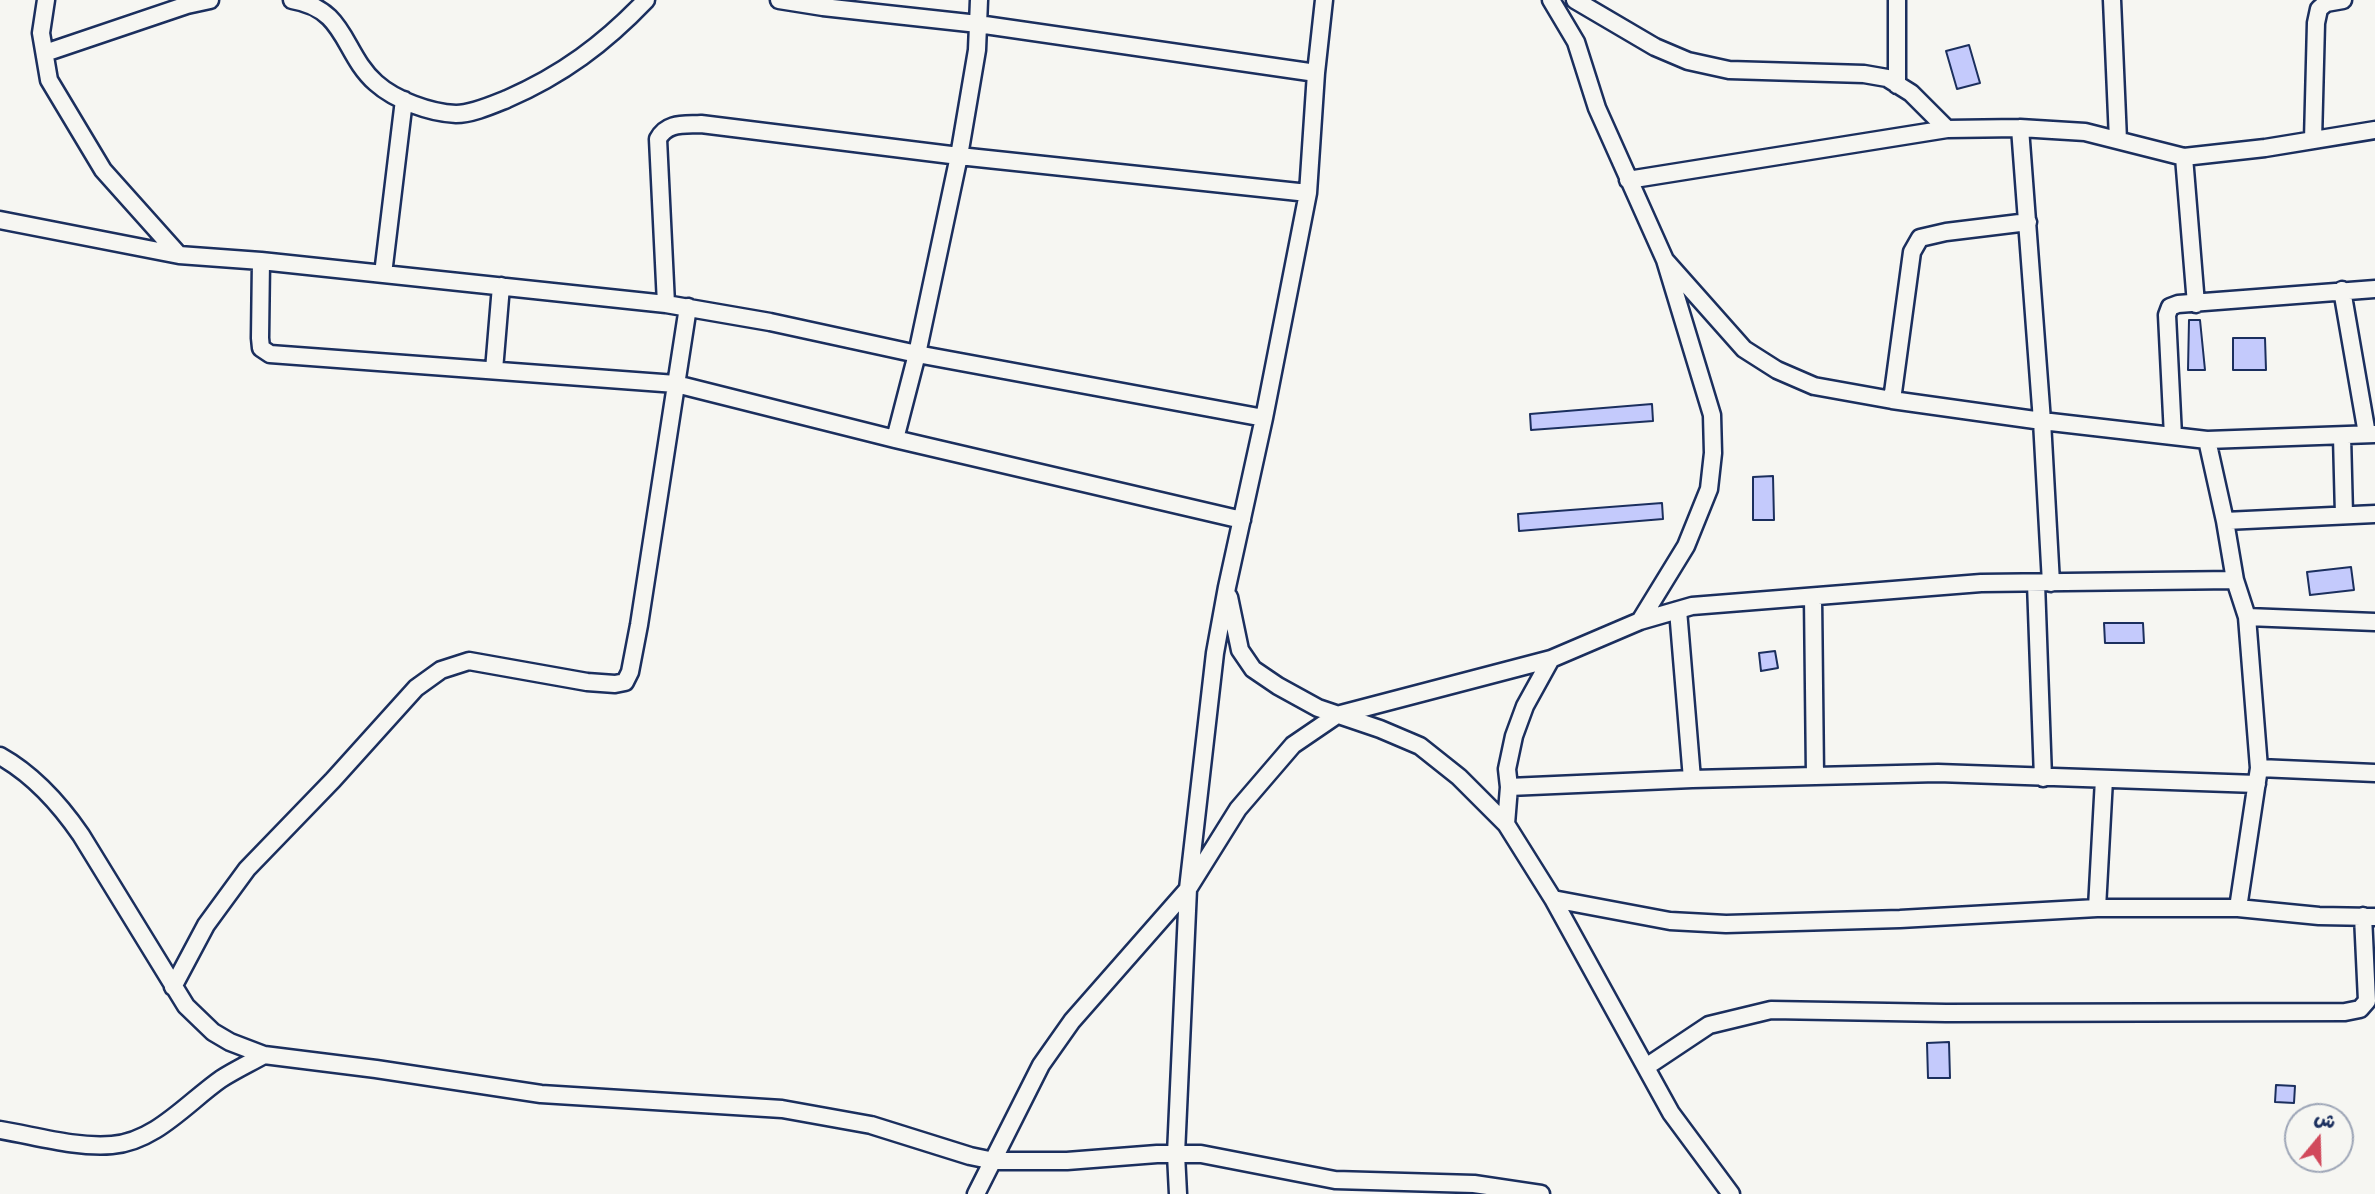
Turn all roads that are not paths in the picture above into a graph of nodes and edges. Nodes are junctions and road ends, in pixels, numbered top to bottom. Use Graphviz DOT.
graph roads {
  1 [pos="46,0"];
  2 [pos="210,0"];
  3 [pos="292,0"];
  4 [pos="646,0"];
  5 [pos="779,0"];
  6 [pos="979,0"];
  7 [pos="1324,0"];
  8 [pos="1550,0"];
  9 [pos="1575,0"];
  10 [pos="1897,0"];
  11 [pos="2112,0"];
  12 [pos="2343,0"];
  13 [pos="978,23"];
  14 [pos="45,53"];
  15 [pos="1316,74"];
  16 [pos="1898,85"];
  17 [pos="404,100"];
  18 [pos="2020,128"];
  19 [pos="1947,129"];
  20 [pos="2375,130"];
  21 [pos="2119,140"];
  22 [pos="2313,140"];
  23 [pos="958,156"];
  24 [pos="2184,157"];
  25 [pos="1628,180"];
  26 [pos="1308,193"];
  27 [pos="0,220"];
  28 [pos="2028,222"];
  29 [pos="179,256"];
  30 [pos="1665,260"];
  31 [pos="261,261"];
  32 [pos="383,274"];
  33 [pos="501,286"];
  34 [pos="2375,289"];
  35 [pos="2342,290"];
  36 [pos="666,303"];
  37 [pos="2196,304"];
  38 [pos="688,307"];
  39 [pos="917,354"];
  40 [pos="494,370"];
  41 [pos="676,384"];
  42 [pos="1892,400"];
  43 [pos="1264,418"];
  44 [pos="2042,421"];
  45 [pos="2371,434"];
  46 [pos="2173,436"];
  47 [pos="2342,436"];
  48 [pos="895,439"];
  49 [pos="2207,440"];
  50 [pos="2375,514"];
  51 [pos="2344,515"];
  52 [pos="1242,520"];
  53 [pos="2225,521"];
  54 [pos="2235,580"];
  55 [pos="2043,583"];
  56 [pos="1227,587"];
  57 [pos="1813,597"];
  58 [pos="1678,610"];
  59 [pos="2247,617"];
  60 [pos="1640,621"];
  61 [pos="2375,622"];
  62 [pos="1551,659"];
  63 [pos="1338,715"];
  64 [pos="0,756"];
  65 [pos="2375,773"];
  66 [pos="1815,776"];
  67 [pos="2258,776"];
  68 [pos="2043,778"];
  69 [pos="1692,779"];
  70 [pos="2104,779"];
  71 [pos="1509,787"];
  72 [pos="1506,824"];
  73 [pos="1188,889"];
  74 [pos="1553,900"];
  75 [pos="2097,908"];
  76 [pos="2238,908"];
  77 [pos="2369,916"];
  78 [pos="173,987"];
  79 [pos="264,1055"];
  80 [pos="1646,1067"];
  81 [pos="0,1130"];
  82 [pos="1176,1154"];
  83 [pos="994,1161"];
  84 [pos="976,1194"];
  85 [pos="1178,1194"];
  86 [pos="1541,1194"];
  87 [pos="1731,1194"];
  1 -- 14 [label="street"];
  2 -- 14 [label="street"];
  3 -- 17 [label="street"];
  4 -- 17 [label="street"];
  5 -- 13 [label="street"];
  6 -- 13 [label="street"];
  7 -- 15 [label="street"];
  8 -- 25 [label="street"];
  9 -- 16 [label="street"];
  10 -- 16 [label="street"];
  11 -- 21 [label="street"];
  12 -- 22 [label="street"];
  13 -- 15 [label="street"];
  13 -- 23 [label="street"];
  14 -- 29 [label="street"];
  15 -- 26 [label="street"];
  16 -- 19 [label="street"];
  17 -- 32 [label="street"];
  18 -- 19 [label="street"];
  18 -- 21 [label="street"];
  18 -- 28 [label="street"];
  19 -- 25 [label="street"];
  20 -- 22 [label="street"];
  21 -- 24 [label="street"];
  22 -- 24 [label="street"];
  23 -- 26 [label="street"];
  23 -- 36 [label="street"];
  23 -- 39 [label="street"];
  24 -- 37 [label="street"];
  25 -- 30 [label="street"];
  26 -- 43 [label="street"];
  27 -- 29 [label="street"];
  28 -- 42 [label="street"];
  28 -- 44 [label="street"];
  29 -- 31 [label="street"];
  30 -- 42 [label="street"];
  30 -- 60 [label="street"];
  31 -- 32 [label="street"];
  31 -- 40 [label="street"];
  32 -- 33 [label="street"];
  33 -- 36 [label="street"];
  33 -- 40 [label="street"];
  34 -- 35 [label="street"];
  35 -- 37 [label="street"];
  35 -- 45 [label="street"];
  36 -- 38 [label="street"];
  37 -- 46 [label="street"];
  38 -- 39 [label="street"];
  38 -- 41 [label="street"];
  39 -- 43 [label="street"];
  39 -- 48 [label="street"];
  40 -- 41 [label="street"];
  41 -- 48 [label="street"];
  41 -- 78 [label="street"];
  42 -- 44 [label="street"];
  43 -- 52 [label="street"];
  44 -- 46 [label="street"];
  44 -- 55 [label="street"];
  45 -- 47 [label="street"];
  46 -- 49 [label="street"];
  47 -- 49 [label="street"];
  47 -- 51 [label="street"];
  48 -- 52 [label="street"];
  49 -- 53 [label="street"];
  50 -- 51 [label="street"];
  51 -- 53 [label="street"];
  52 -- 56 [label="street"];
  53 -- 54 [label="street"];
  54 -- 55 [label="street"];
  54 -- 59 [label="street"];
  55 -- 57 [label="street"];
  55 -- 68 [label="street"];
  56 -- 63 [label="street"];
  56 -- 73 [label="street"];
  57 -- 58 [label="street"];
  57 -- 66 [label="street"];
  58 -- 60 [label="street"];
  58 -- 69 [label="street"];
  59 -- 61 [label="street"];
  59 -- 67 [label="street"];
  60 -- 62 [label="street"];
  62 -- 63 [label="street"];
  62 -- 71 [label="street"];
  63 -- 72 [label="street"];
  63 -- 73 [label="street"];
  64 -- 78 [label="street"];
  65 -- 67 [label="street"];
  66 -- 68 [label="street"];
  66 -- 69 [label="street"];
  67 -- 70 [label="street"];
  67 -- 76 [label="street"];
  68 -- 70 [label="street"];
  69 -- 71 [label="street"];
  70 -- 75 [label="street"];
  71 -- 72 [label="street"];
  72 -- 74 [label="street"];
  73 -- 82 [label="street"];
  73 -- 83 [label="street"];
  74 -- 75 [label="street"];
  74 -- 80 [label="street"];
  75 -- 76 [label="street"];
  76 -- 77 [label="street"];
  77 -- 80 [label="street"];
  78 -- 79 [label="street"];
  79 -- 81 [label="street"];
  79 -- 83 [label="street"];
  80 -- 87 [label="street"];
  82 -- 83 [label="street"];
  82 -- 85 [label="street"];
  82 -- 86 [label="street"];
  83 -- 84 [label="street"];
}
